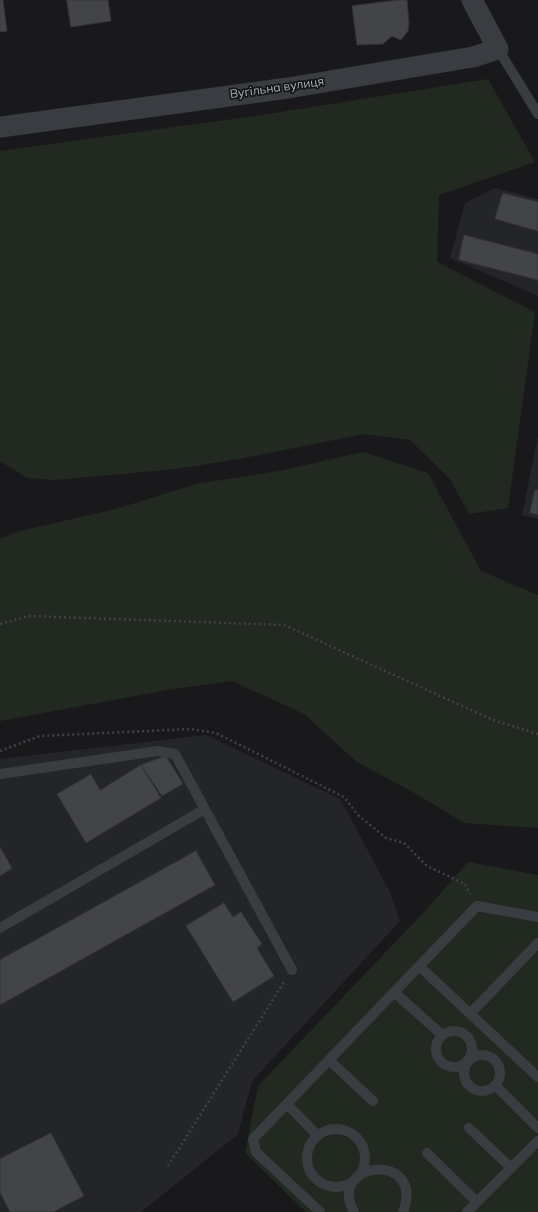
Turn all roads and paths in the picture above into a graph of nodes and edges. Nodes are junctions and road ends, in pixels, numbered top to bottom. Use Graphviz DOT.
graph roads {
  1 [pos="472,0"];
  2 [pos="498,49"];
  3 [pos="538,114"];
  4 [pos="0,127"];
  5 [pos="0,624"];
  6 [pos="538,734"];
  7 [pos="0,751"];
  8 [pos="0,774"];
  9 [pos="204,809"];
  10 [pos="477,906"];
  11 [pos="538,917"];
  12 [pos="0,928"];
  13 [pos="538,943"];
  14 [pos="419,966"];
  15 [pos="292,970"];
  16 [pos="394,992"];
  17 [pos="470,1014"];
  18 [pos="442,1036"];
  19 [pos="329,1060"];
  20 [pos="469,1060"];
  21 [pos="538,1077"];
  22 [pos="495,1085"];
  23 [pos="373,1101"];
  24 [pos="287,1104"];
  25 [pos="470,1128"];
  26 [pos="538,1128"];
  27 [pos="317,1135"];
  28 [pos="538,1141"];
  29 [pos="427,1153"];
  30 [pos="168,1166"];
  31 [pos="511,1168"];
  32 [pos="360,1175"];
  33 [pos="477,1202"];
  34 [pos="320,1212"];
  35 [pos="354,1212"];
  36 [pos="403,1212"];
  37 [pos="467,1212"];
  1 -- 2 [label="street"];
  2 -- 3 [label="lane"];
  2 -- 4 [label="street, Вугільна вулиця"];
  5 -- 6 [label="path"];
  7 -- 10 [label="path"];
  8 -- 9 [label="lane"];
  9 -- 12 [label="lane"];
  9 -- 15 [label="lane"];
  10 -- 11 [label="lane"];
  10 -- 14 [label="lane"];
  13 -- 17 [label="lane"];
  14 -- 16 [label="lane"];
  14 -- 17 [label="lane"];
  15 -- 30 [label="path"];
  16 -- 18 [label="lane"];
  16 -- 19 [label="lane"];
  17 -- 21 [label="lane"];
  18 -- 20 [label="lane"];
  18 -- 20 [label="lane"];
  19 -- 23 [label="lane"];
  19 -- 24 [label="lane"];
  20 -- 22 [label="lane"];
  20 -- 22 [label="lane"];
  22 -- 26 [label="lane"];
  24 -- 27 [label="lane"];
  24 -- 34 [label="lane"];
  25 -- 31 [label="lane"];
  27 -- 32 [label="lane"];
  27 -- 32 [label="lane"];
  28 -- 31 [label="lane"];
  29 -- 33 [label="lane"];
  31 -- 33 [label="lane"];
  32 -- 35 [label="lane"];
  32 -- 36 [label="lane"];
  33 -- 37 [label="lane"];
}
